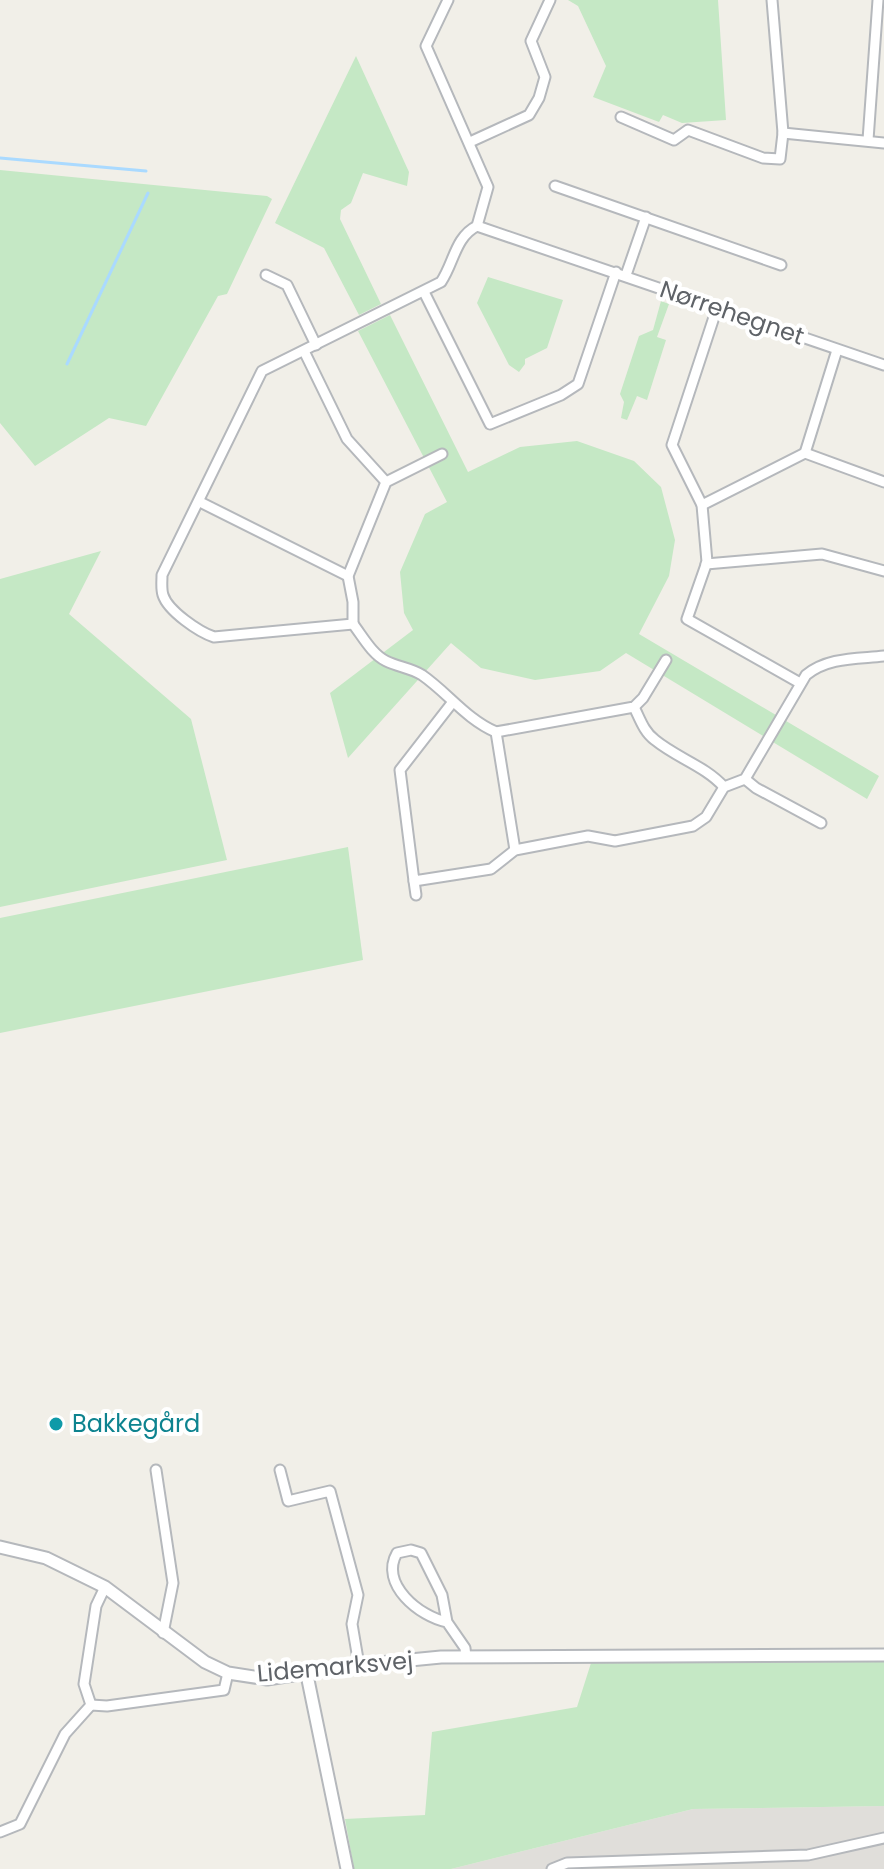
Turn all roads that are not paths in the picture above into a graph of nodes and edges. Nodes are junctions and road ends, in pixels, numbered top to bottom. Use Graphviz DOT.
graph roads {
  1 [pos="448,0"];
  2 [pos="550,0"];
  3 [pos="772,0"];
  4 [pos="878,0"];
  5 [pos="621,117"];
  6 [pos="783,133"];
  7 [pos="868,140"];
  8 [pos="470,142"];
  9 [pos="884,143"];
  10 [pos="555,186"];
  11 [pos="646,217"];
  12 [pos="477,226"];
  13 [pos="781,265"];
  14 [pos="621,274"];
  15 [pos="266,275"];
  16 [pos="424,292"];
  17 [pos="717,308"];
  18 [pos="316,345"];
  19 [pos="837,350"];
  20 [pos="304,351"];
  21 [pos="884,365"];
  22 [pos="805,453"];
  23 [pos="442,454"];
  24 [pos="386,482"];
  25 [pos="884,482"];
  26 [pos="200,502"];
  27 [pos="702,505"];
  28 [pos="706,564"];
  29 [pos="884,571"];
  30 [pos="348,576"];
  31 [pos="353,624"];
  32 [pos="884,656"];
  33 [pos="666,660"];
  34 [pos="800,683"];
  35 [pos="452,703"];
  36 [pos="634,707"];
  37 [pos="496,732"];
  38 [pos="745,779"];
  39 [pos="724,787"];
  40 [pos="821,823"];
  41 [pos="515,850"];
  42 [pos="414,881"];
  43 [pos="416,895"];
  44 [pos="156,1470"];
  45 [pos="280,1470"];
  46 [pos="0,1547"];
  47 [pos="105,1587"];
  48 [pos="447,1622"];
  49 [pos="163,1633"];
  50 [pos="884,1655"];
  51 [pos="466,1657"];
  52 [pos="359,1665"];
  53 [pos="228,1673"];
  54 [pos="307,1675"];
  55 [pos="91,1705"];
  56 [pos="0,1832"];
  57 [pos="884,1838"];
  58 [pos="347,1869"];
  59 [pos="552,1869"];
  1 -- 8 [label="street"];
  2 -- 8 [label="street"];
  3 -- 6 [label="street"];
  4 -- 7 [label="street"];
  5 -- 6 [label="street"];
  6 -- 7 [label="street"];
  7 -- 9 [label="street"];
  8 -- 12 [label="street"];
  10 -- 11 [label="street"];
  11 -- 13 [label="street"];
  11 -- 14 [label="street"];
  12 -- 14 [label="street, Nørrehegnet"];
  12 -- 16 [label="street"];
  14 -- 16 [label="street"];
  14 -- 17 [label="street, Nørrehegnet"];
  15 -- 18 [label="street"];
  16 -- 18 [label="street"];
  17 -- 19 [label="street, Nørrehegnet"];
  17 -- 27 [label="street"];
  18 -- 20 [label="street"];
  19 -- 21 [label="street, Nørrehegnet"];
  19 -- 22 [label="street"];
  20 -- 24 [label="street"];
  20 -- 26 [label="street"];
  22 -- 25 [label="street"];
  22 -- 27 [label="street"];
  23 -- 24 [label="street"];
  24 -- 30 [label="street"];
  26 -- 30 [label="street"];
  26 -- 31 [label="street"];
  27 -- 28 [label="street"];
  28 -- 29 [label="street"];
  28 -- 34 [label="street"];
  30 -- 31 [label="street"];
  31 -- 35 [label="street"];
  32 -- 34 [label="street"];
  33 -- 36 [label="street"];
  34 -- 38 [label="street"];
  35 -- 37 [label="street"];
  35 -- 42 [label="street"];
  36 -- 37 [label="street"];
  36 -- 39 [label="street"];
  37 -- 41 [label="street"];
  38 -- 39 [label="street"];
  38 -- 40 [label="street"];
  39 -- 41 [label="street"];
  41 -- 42 [label="street"];
  42 -- 43 [label="street"];
  44 -- 49 [label="street"];
  45 -- 52 [label="street"];
  46 -- 47 [label="street, Lidemarksvej"];
  47 -- 49 [label="street, Lidemarksvej"];
  47 -- 55 [label="street"];
  48 -- 48 [label="street, Lidemarksvej"];
  48 -- 51 [label="street, Lidemarksvej"];
  49 -- 53 [label="street, Lidemarksvej"];
  50 -- 51 [label="street, Lidemarksvej"];
  51 -- 52 [label="street, Lidemarksvej"];
  52 -- 54 [label="street, Lidemarksvej"];
  53 -- 54 [label="street, Lidemarksvej"];
  53 -- 55 [label="street"];
  54 -- 58 [label="street"];
  55 -- 56 [label="street"];
  57 -- 59 [label="street"];
}
